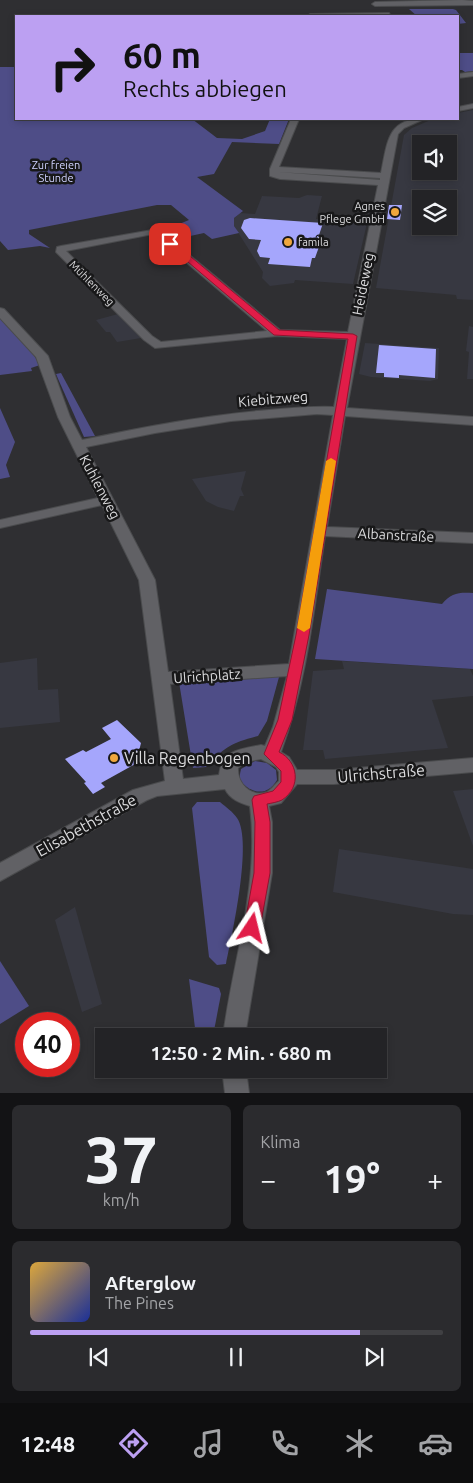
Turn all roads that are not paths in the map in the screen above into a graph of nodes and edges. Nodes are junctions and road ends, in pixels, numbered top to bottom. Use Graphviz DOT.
graph roads {
  1 [pos="473,3"];
  2 [pos="389,15"];
  3 [pos="473,74"];
  4 [pos="459,76"];
  5 [pos="473,106"];
  6 [pos="459,109"];
  7 [pos="295,120"];
  8 [pos="414,120"];
  9 [pos="401,122"];
  10 [pos="384,180"];
  11 [pos="0,311"];
  12 [pos="277,333"];
  13 [pos="353,336"];
  14 [pos="340,411"];
  15 [pos="473,421"];
  16 [pos="78,445"];
  17 [pos="107,500"];
  18 [pos="0,524"];
  19 [pos="319,531"];
  20 [pos="473,538"];
  21 [pos="296,669"];
  22 [pos="161,679"];
  23 [pos="271,754"];
  24 [pos="473,765"];
  25 [pos="290,777"];
  26 [pos="228,781"];
  27 [pos="175,787"];
  28 [pos="259,800"];
  29 [pos="0,873"];
  30 [pos="235,1028"];
  31 [pos="235,1078"];
  32 [pos="237,1093"];
  1 -- 2 [label="street"];
  3 -- 4 [label="street"];
  5 -- 6 [label="street"];
  7 -- 10 [label="street"];
  8 -- 9 [label="street"];
  9 -- 10 [label="street, Heideweg"];
  10 -- 13 [label="street, Heideweg"];
  11 -- 16 [label="street, Kuhlenweg"];
  12 -- 12 [label="street, Mühlenweg"];
  12 -- 13 [label="street, Mühlenweg"];
  13 -- 14 [label="street, Heideweg"];
  14 -- 15 [label="street, Kiebitzweg"];
  14 -- 16 [label="street, Kiebitzweg"];
  14 -- 19 [label="street, Heideweg"];
  16 -- 17 [label="street, Kuhlenweg"];
  17 -- 18 [label="street"];
  17 -- 22 [label="street, Kuhlenweg"];
  19 -- 20 [label="street, Albanstraße"];
  19 -- 21 [label="street, Heideweg"];
  21 -- 22 [label="street, Ulrichplatz"];
  21 -- 23 [label="street, Heideweg"];
  22 -- 27 [label="street, Ulrichplatz"];
  23 -- 25 [label="street"];
  23 -- 26 [label="street"];
  24 -- 25 [label="street, Ulrichstraße"];
  25 -- 28 [label="street"];
  26 -- 27 [label="street"];
  26 -- 28 [label="street"];
  27 -- 29 [label="street, Elisabethstraße"];
  28 -- 30 [label="street"];
  31 -- 32 [label="street"];
}
